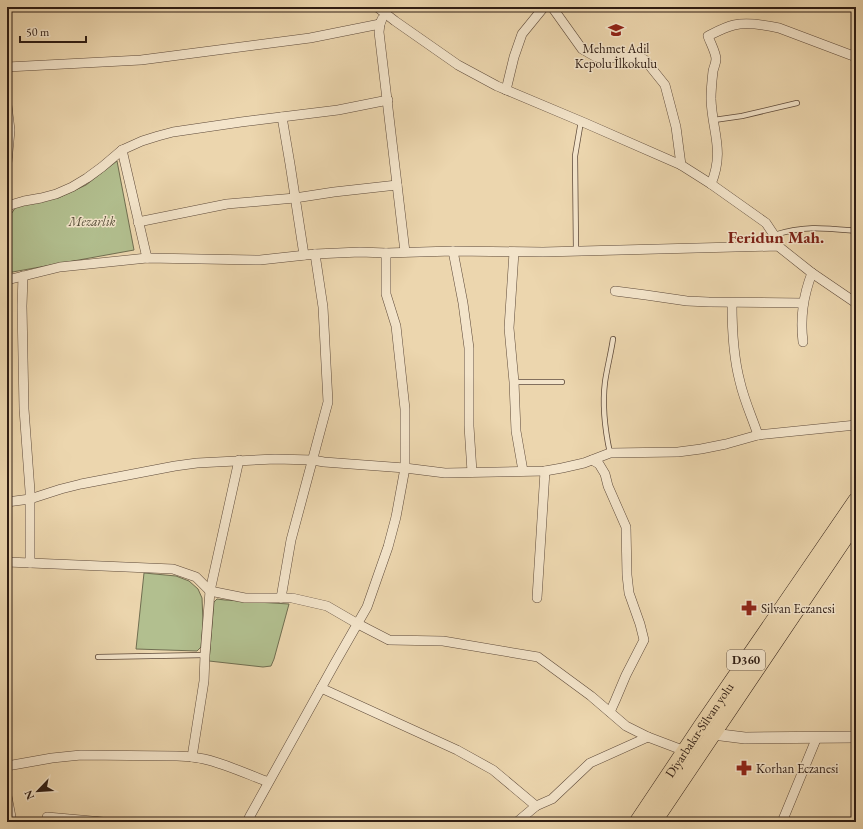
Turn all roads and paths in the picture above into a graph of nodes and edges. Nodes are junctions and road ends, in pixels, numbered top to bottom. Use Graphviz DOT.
graph roads {
  1 [pos="378,7"];
  2 [pos="544,7"];
  3 [pos="552,7"];
  4 [pos="384,14"];
  5 [pos="380,24"];
  6 [pos="856,57"];
  7 [pos="7,67"];
  8 [pos="506,90"];
  9 [pos="388,100"];
  10 [pos="7,104"];
  11 [pos="797,104"];
  12 [pos="282,117"];
  13 [pos="714,120"];
  14 [pos="581,121"];
  15 [pos="122,150"];
  16 [pos="7,163"];
  17 [pos="681,165"];
  18 [pos="711,184"];
  19 [pos="397,185"];
  20 [pos="296,198"];
  21 [pos="7,206"];
  22 [pos="138,222"];
  23 [pos="856,232"];
  24 [pos="774,235"];
  25 [pos="778,246"];
  26 [pos="453,251"];
  27 [pos="576,251"];
  28 [pos="405,252"];
  29 [pos="514,252"];
  30 [pos="386,253"];
  31 [pos="315,254"];
  32 [pos="304,255"];
  33 [pos="147,258"];
  34 [pos="812,273"];
  35 [pos="24,276"];
  36 [pos="7,280"];
  37 [pos="616,291"];
  38 [pos="732,303"];
  39 [pos="803,303"];
  40 [pos="856,303"];
  41 [pos="613,339"];
  42 [pos="803,342"];
  43 [pos="514,382"];
  44 [pos="562,382"];
  45 [pos="856,425"];
  46 [pos="758,435"];
  47 [pos="610,453"];
  48 [pos="239,460"];
  49 [pos="313,460"];
  50 [pos="592,460"];
  51 [pos="405,468"];
  52 [pos="545,470"];
  53 [pos="523,471"];
  54 [pos="472,472"];
  55 [pos="30,499"];
  56 [pos="856,500"];
  57 [pos="7,502"];
  58 [pos="856,522"];
  59 [pos="7,562"];
  60 [pos="30,563"];
  61 [pos="210,591"];
  62 [pos="281,598"];
  63 [pos="537,598"];
  64 [pos="358,624"];
  65 [pos="205,655"];
  66 [pos="98,657"];
  67 [pos="321,688"];
  68 [pos="610,712"];
  69 [pos="707,730"];
  70 [pos="648,737"];
  71 [pos="817,737"];
  72 [pos="856,737"];
  73 [pos="685,751"];
  74 [pos="192,757"];
  75 [pos="7,766"];
  76 [pos="268,782"];
  77 [pos="7,796"];
  78 [pos="536,806"];
  79 [pos="47,817"];
  80 [pos="12,822"];
  81 [pos="103,822"];
  82 [pos="247,822"];
  83 [pos="517,822"];
  84 [pos="637,822"];
  85 [pos="654,822"];
  86 [pos="782,822"];
  1 -- 4 [label="street"];
  2 -- 8 [label="street"];
  3 -- 17 [label="street"];
  4 -- 5 [label="street"];
  4 -- 8 [label="street"];
  5 -- 7 [label="street"];
  5 -- 9 [label="street"];
  6 -- 13 [label="street"];
  8 -- 14 [label="street"];
  9 -- 12 [label="street"];
  9 -- 19 [label="street"];
  10 -- 16 [label="street"];
  11 -- 13 [label="lane"];
  12 -- 15 [label="street"];
  12 -- 20 [label="street"];
  13 -- 18 [label="street"];
  14 -- 17 [label="street"];
  14 -- 27 [label="lane"];
  15 -- 21 [label="street"];
  15 -- 22 [label="street"];
  17 -- 18 [label="street"];
  18 -- 24 [label="street"];
  19 -- 20 [label="street"];
  19 -- 28 [label="street"];
  20 -- 22 [label="street"];
  20 -- 32 [label="street"];
  22 -- 33 [label="street"];
  23 -- 24 [label="lane"];
  24 -- 25 [label="street"];
  25 -- 27 [label="street"];
  25 -- 34 [label="street"];
  26 -- 28 [label="street"];
  26 -- 29 [label="street"];
  26 -- 54 [label="street"];
  27 -- 29 [label="street"];
  28 -- 30 [label="street"];
  29 -- 43 [label="street"];
  30 -- 31 [label="street"];
  30 -- 51 [label="street"];
  31 -- 32 [label="street"];
  31 -- 49 [label="street"];
  32 -- 33 [label="street"];
  33 -- 35 [label="street"];
  34 -- 39 [label="street"];
  34 -- 40 [label="street"];
  35 -- 36 [label="street"];
  35 -- 55 [label="street"];
  37 -- 38 [label="street"];
  38 -- 39 [label="street"];
  38 -- 46 [label="street"];
  39 -- 42 [label="street"];
  41 -- 47 [label="lane"];
  43 -- 44 [label="lane"];
  43 -- 53 [label="street"];
  45 -- 46 [label="street"];
  46 -- 47 [label="street"];
  47 -- 50 [label="street"];
  48 -- 49 [label="street"];
  48 -- 55 [label="street"];
  48 -- 61 [label="street"];
  49 -- 51 [label="street"];
  49 -- 62 [label="street"];
  50 -- 52 [label="street"];
  50 -- 68 [label="street"];
  51 -- 54 [label="street"];
  51 -- 64 [label="street"];
  52 -- 53 [label="street"];
  52 -- 63 [label="street"];
  53 -- 54 [label="street"];
  55 -- 57 [label="street"];
  55 -- 60 [label="street"];
  56 -- 69 [label="highway, Diyarbakır-Silvan yolu / D360"];
  58 -- 69 [label="highway, Diyarbakır-Silvan yolu / D360"];
  59 -- 60 [label="street"];
  60 -- 61 [label="street"];
  61 -- 62 [label="street"];
  61 -- 65 [label="street"];
  62 -- 64 [label="street"];
  64 -- 67 [label="street"];
  64 -- 68 [label="street"];
  65 -- 66 [label="lane"];
  65 -- 74 [label="street"];
  67 -- 76 [label="street"];
  67 -- 78 [label="street"];
  68 -- 70 [label="street"];
  69 -- 71 [label="street"];
  69 -- 73 [label="highway, Diyarbakır-Silvan yolu / D360"];
  69 -- 85 [label="highway, Diyarbakır-Silvan yolu / D360"];
  70 -- 73 [label="street"];
  70 -- 78 [label="street"];
  71 -- 72 [label="street"];
  71 -- 86 [label="street"];
  73 -- 84 [label="highway, Diyarbakır-Silvan yolu / D360"];
  74 -- 75 [label="street"];
  74 -- 76 [label="street"];
  76 -- 82 [label="street"];
  77 -- 80 [label="street"];
  78 -- 83 [label="street"];
  79 -- 81 [label="street"];
}
